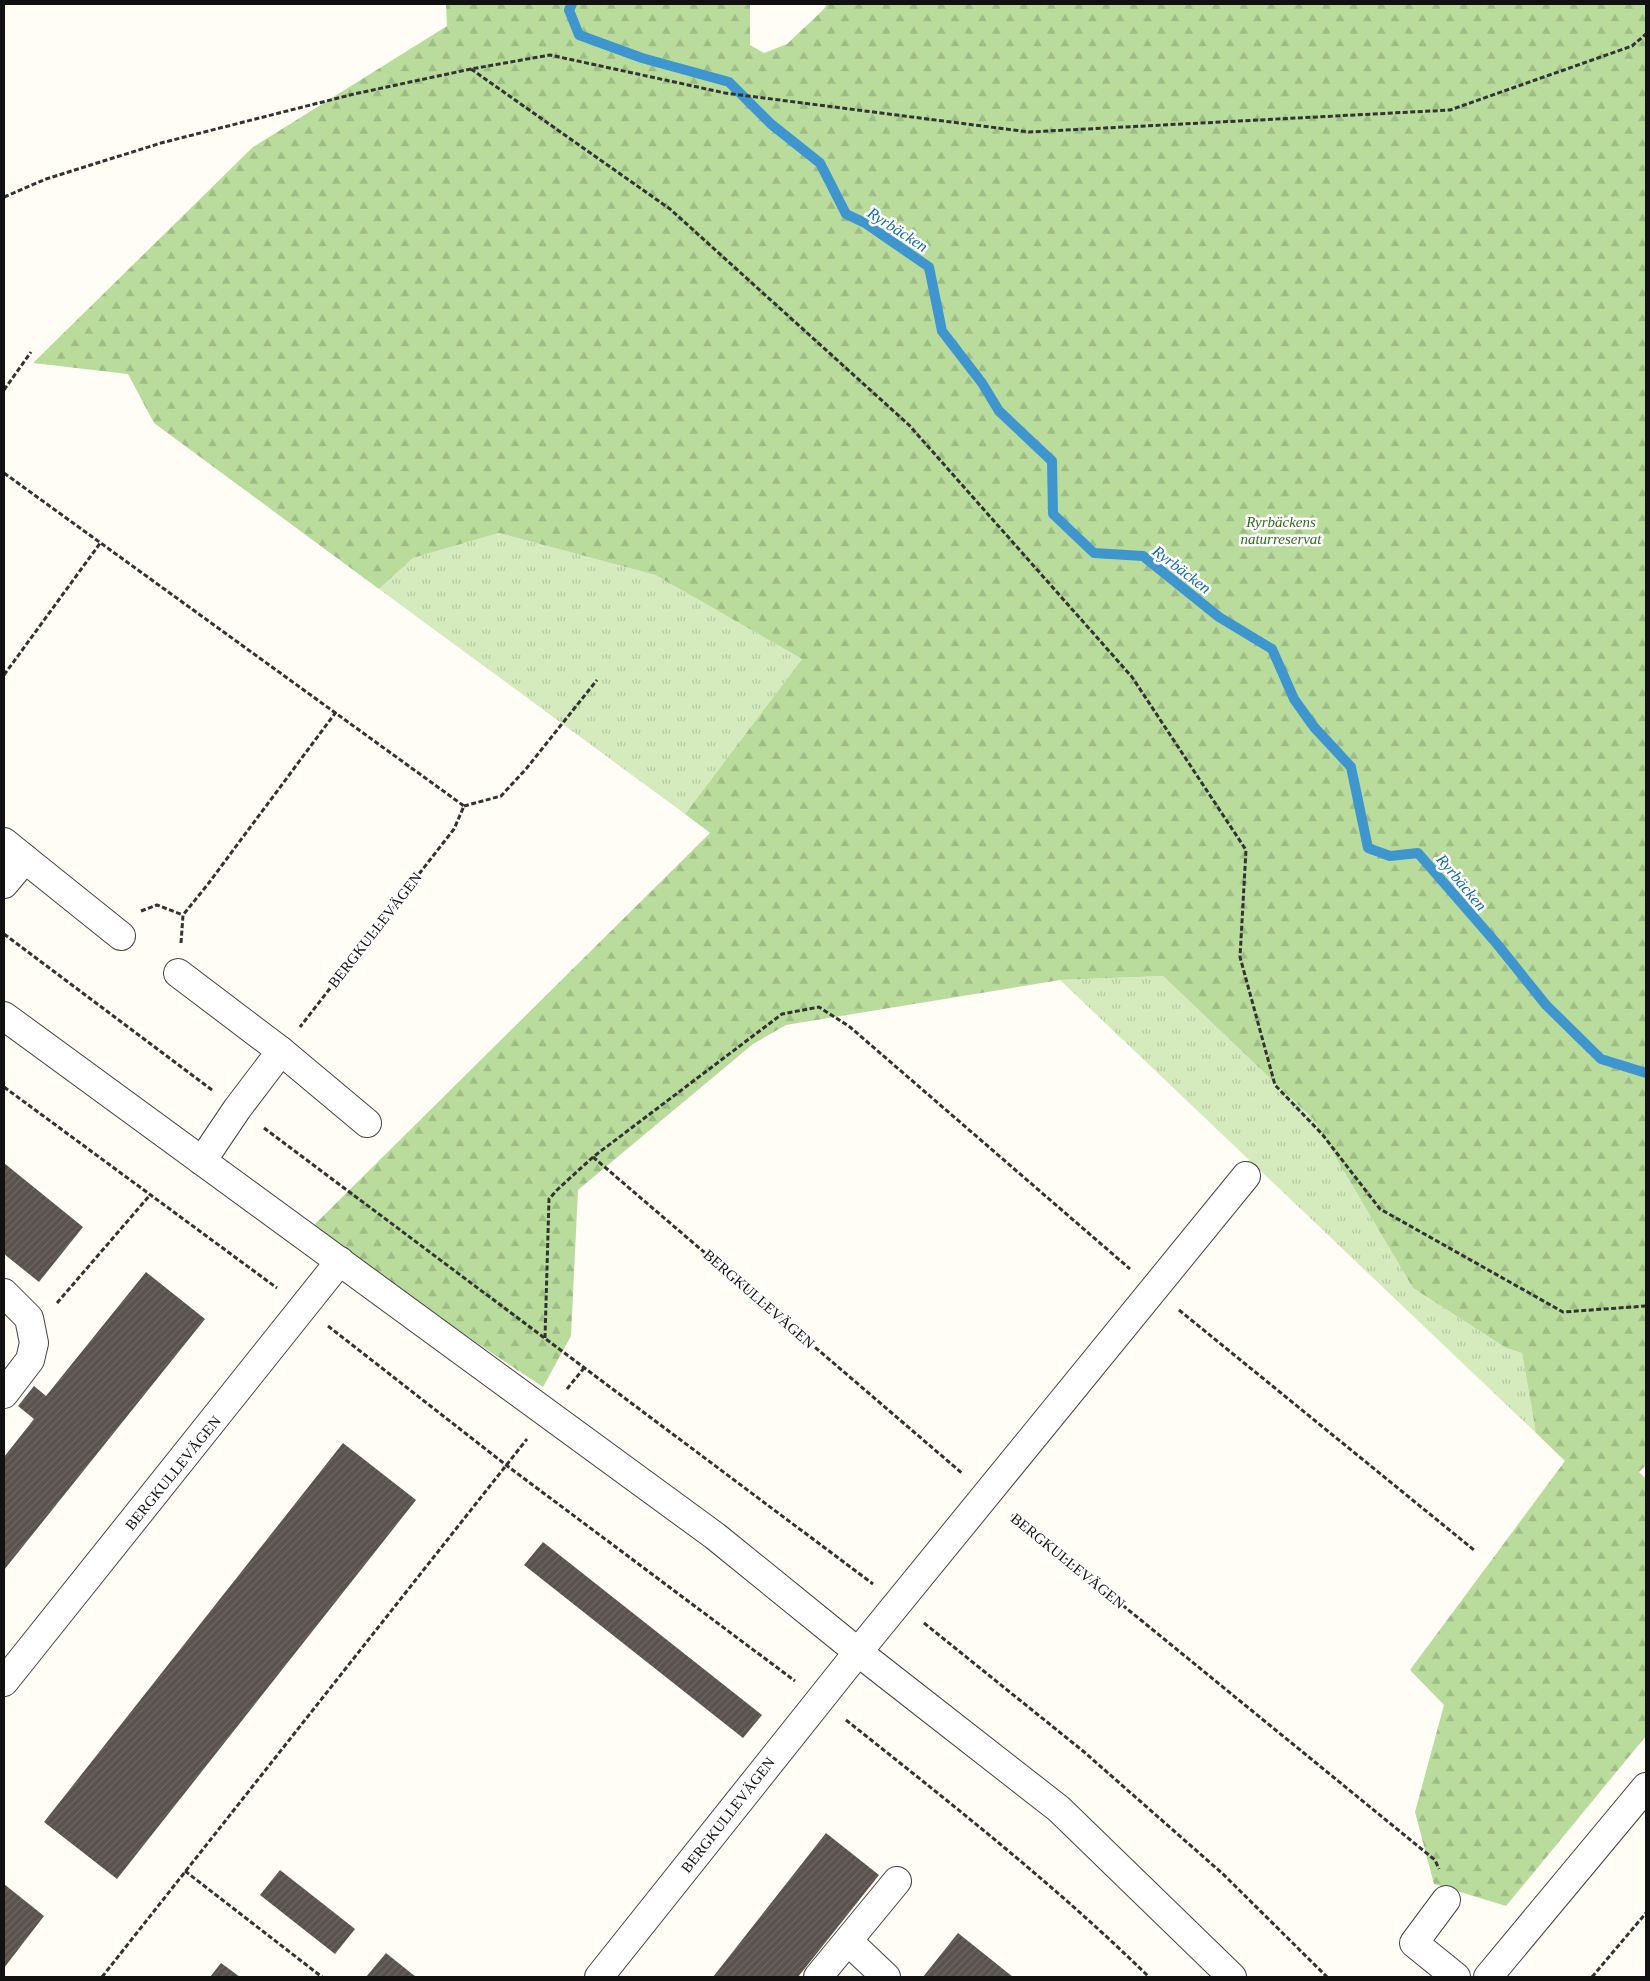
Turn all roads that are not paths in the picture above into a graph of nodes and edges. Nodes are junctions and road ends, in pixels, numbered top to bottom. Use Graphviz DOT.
graph roads {
  1 [pos="4,842"];
  2 [pos="25,859"];
  3 [pos="4,884"];
  4 [pos="121,936"];
  5 [pos="178,974"];
  6 [pos="4,1016"];
  7 [pos="281,1051"];
  8 [pos="368,1122"];
  9 [pos="202,1161"];
  10 [pos="1246,1176"];
  11 [pos="340,1261"];
  12 [pos="4,1293"];
  13 [pos="4,1394"];
  14 [pos="858,1652"];
  15 [pos="4,1682"];
  16 [pos="1646,1787"];
  17 [pos="897,1881"];
  18 [pos="1446,1900"];
  19 [pos="848,1941"];
  20 [pos="599,1977"];
  21 [pos="818,1977"];
  22 [pos="886,1977"];
  23 [pos="1232,1977"];
  24 [pos="1456,1977"];
  25 [pos="1488,1977"];
  1 -- 2 [label="street"];
  2 -- 3 [label="street"];
  2 -- 4 [label="street"];
  5 -- 7 [label="street"];
  6 -- 9 [label="street"];
  7 -- 8 [label="street"];
  7 -- 9 [label="street"];
  9 -- 11 [label="street"];
  10 -- 14 [label="street, BERGKULLEVÄGEN"];
  11 -- 14 [label="street"];
  11 -- 15 [label="street, BERGKULLEVÄGEN"];
  12 -- 13 [label="street"];
  14 -- 20 [label="street, BERGKULLEVÄGEN"];
  14 -- 23 [label="street"];
  16 -- 25 [label="street"];
  17 -- 19 [label="street"];
  18 -- 24 [label="street"];
  19 -- 21 [label="street"];
  19 -- 22 [label="street"];
}
